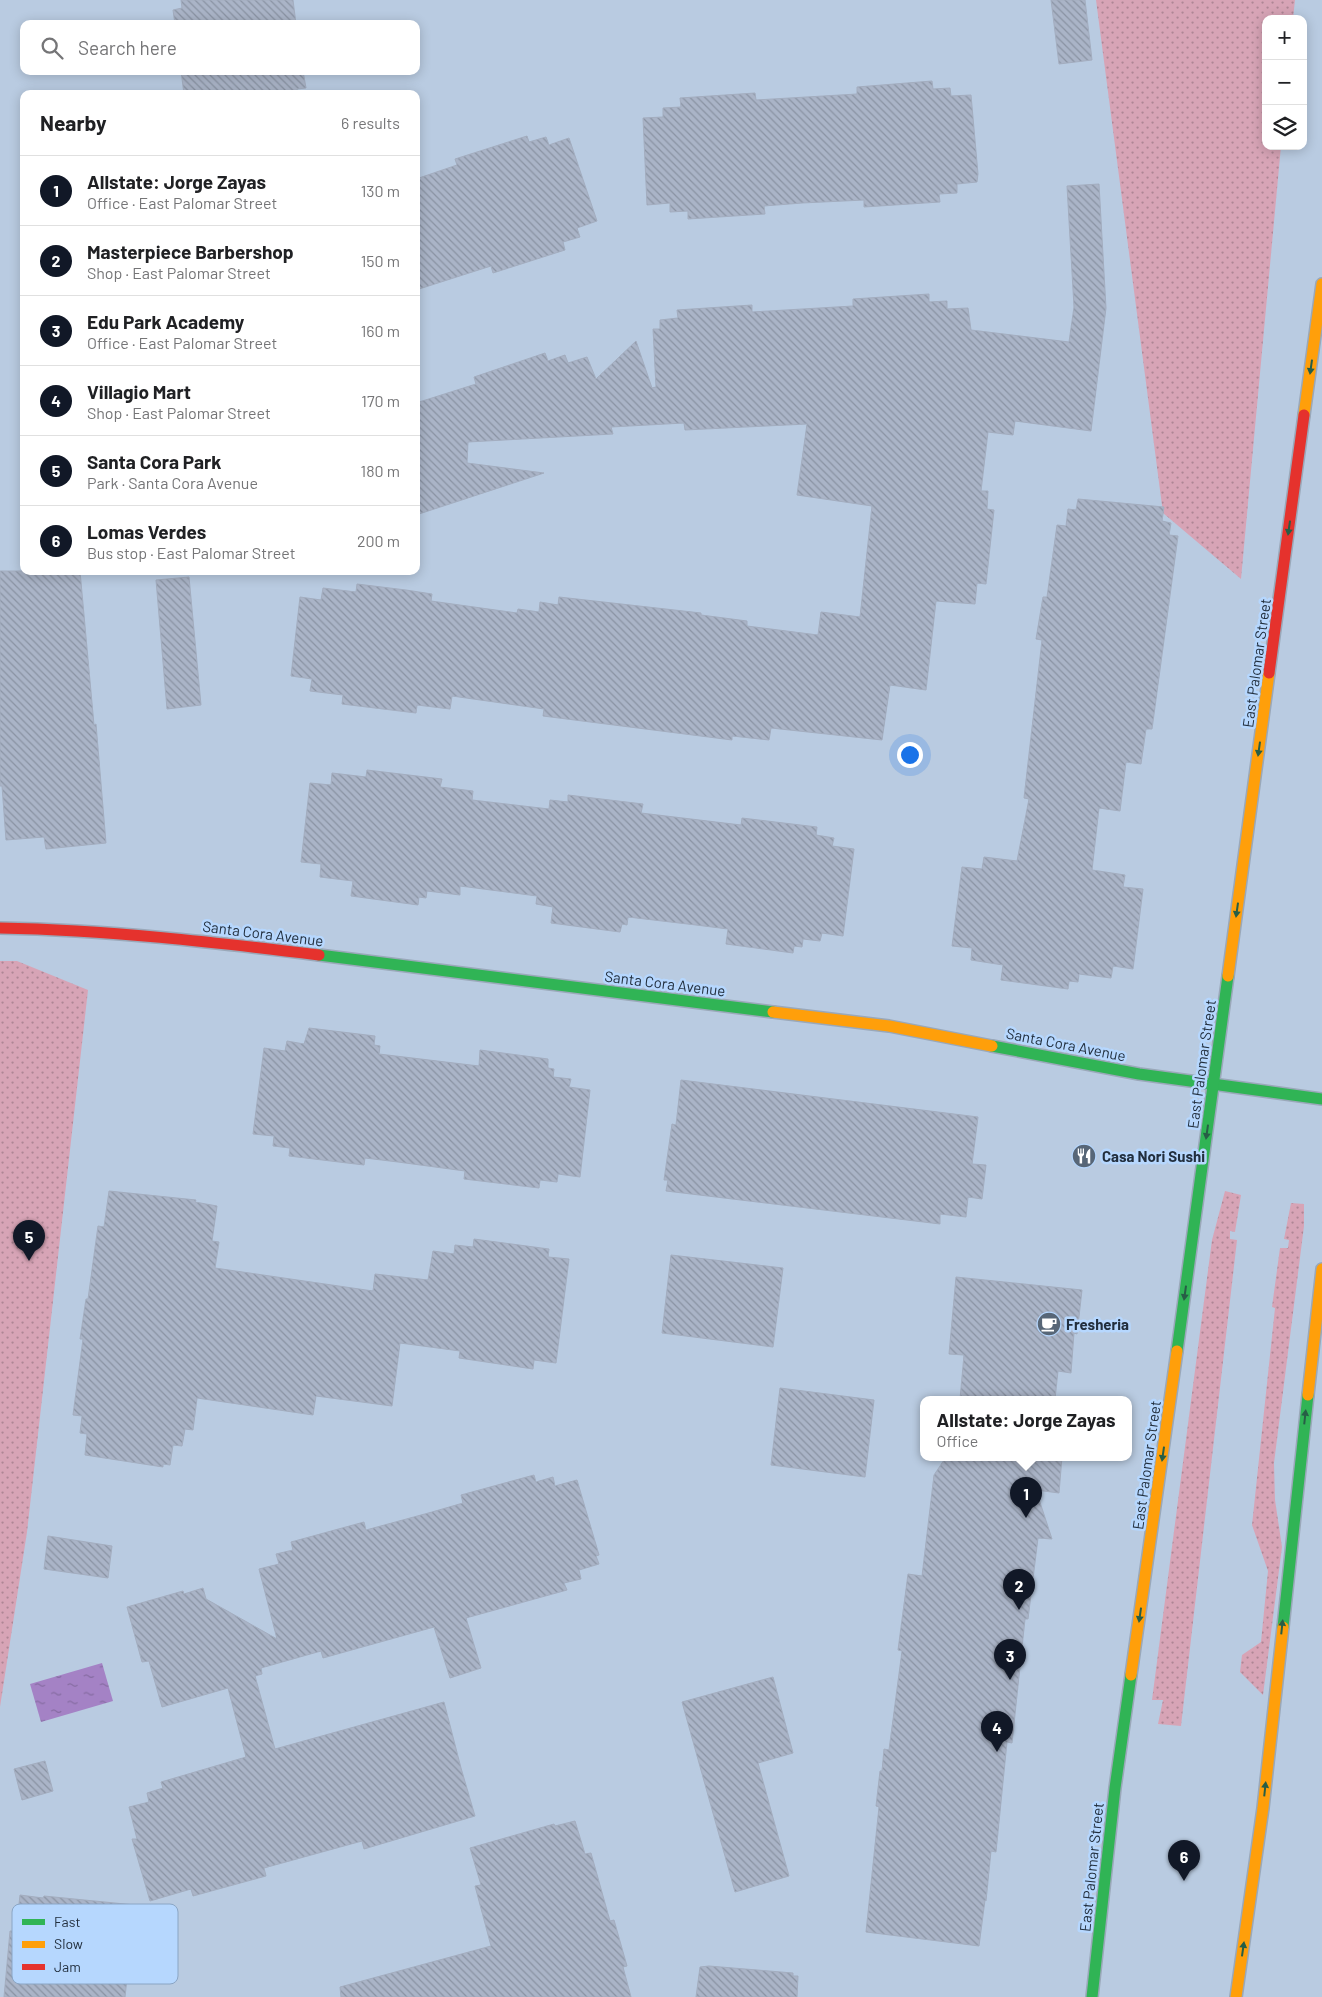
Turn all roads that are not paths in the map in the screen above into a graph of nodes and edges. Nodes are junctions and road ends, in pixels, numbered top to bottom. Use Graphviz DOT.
graph roads {
  1 [pos="1322,284"];
  2 [pos="0,928"];
  3 [pos="1214,1084"];
  4 [pos="1322,1099"];
  5 [pos="1322,1269"];
  6 [pos="1092,1997"];
  7 [pos="1236,1997"];
  1 -- 3 [label="main road, East Palomar Street, one-way"];
  2 -- 3 [label="main road, Santa Cora Avenue"];
  3 -- 4 [label="main road, Santa Cora Avenue"];
  3 -- 6 [label="main road, East Palomar Street, one-way"];
  7 -- 5 [label="main road, one-way"];
}
